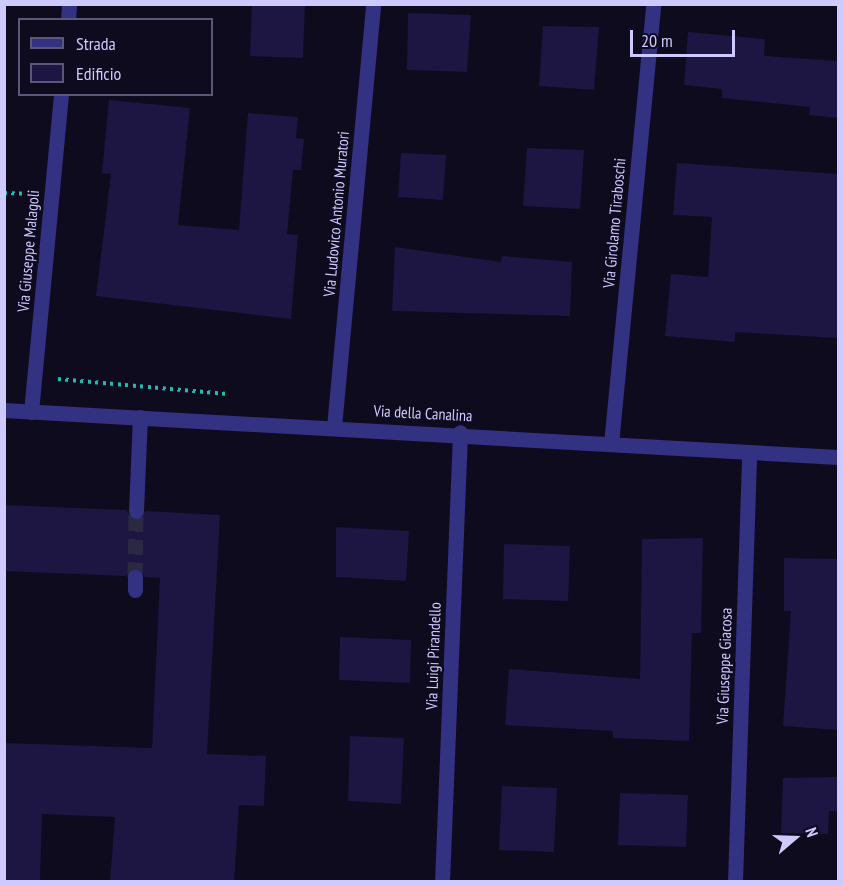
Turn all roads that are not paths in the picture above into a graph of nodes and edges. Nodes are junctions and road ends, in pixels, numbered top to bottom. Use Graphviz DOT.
graph roads {
  1 [pos="373,4"];
  2 [pos="653,4"];
  3 [pos="61,96"];
  4 [pos="4,410"];
  5 [pos="31,412"];
  6 [pos="140,417"];
  7 [pos="334,427"];
  8 [pos="460,432"];
  9 [pos="611,444"];
  10 [pos="749,452"];
  11 [pos="838,457"];
  12 [pos="136,511"];
  13 [pos="442,882"];
  14 [pos="735,882"];
  1 -- 7 [label="street, Via Ludovico Antonio Muratori"];
  2 -- 9 [label="street, Via Girolamo Tiraboschi"];
  3 -- 5 [label="street, Via Giuseppe Malagoli"];
  4 -- 5 [label="street, Via della Canalina"];
  5 -- 6 [label="street, Via della Canalina"];
  6 -- 7 [label="street, Via della Canalina"];
  6 -- 12 [label="street"];
  7 -- 8 [label="street, Via della Canalina"];
  8 -- 9 [label="street, Via della Canalina"];
  8 -- 13 [label="street, Via Luigi Pirandello"];
  9 -- 10 [label="street, Via della Canalina"];
  10 -- 11 [label="street, Via della Canalina"];
  10 -- 14 [label="street, Via Giuseppe Giacosa"];
}
